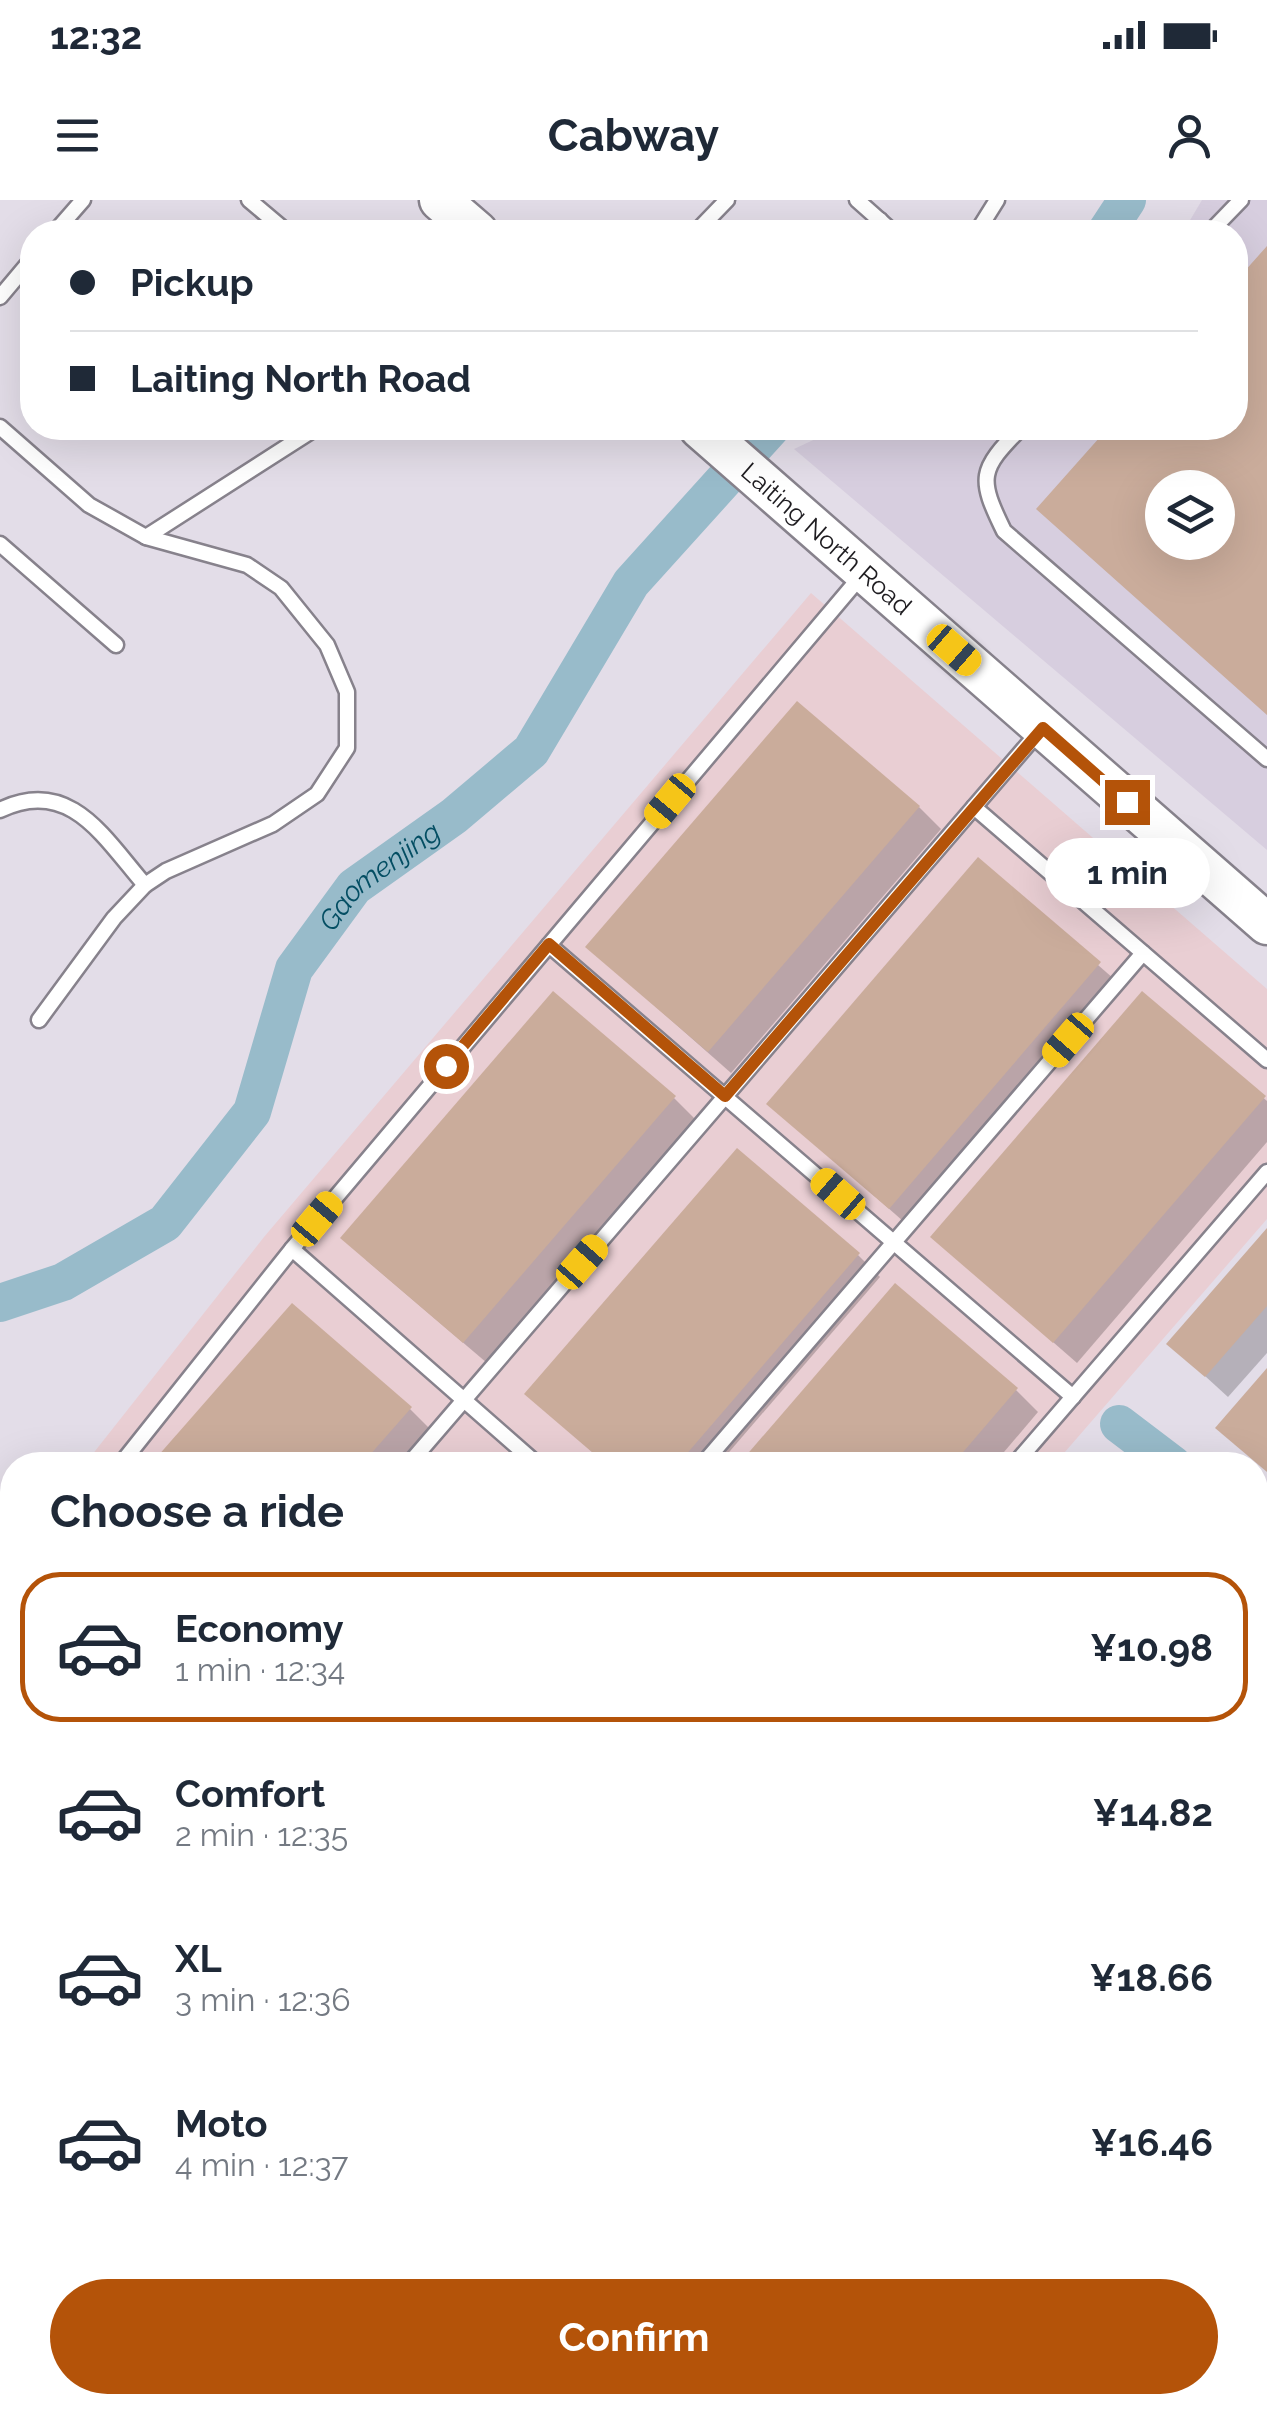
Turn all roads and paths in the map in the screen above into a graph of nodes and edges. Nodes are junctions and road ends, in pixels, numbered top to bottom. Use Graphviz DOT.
graph roads {
  1 [pos="83,200"];
  2 [pos="248,200"];
  3 [pos="440,200"];
  4 [pos="727,200"];
  5 [pos="857,200"];
  6 [pos="1241,200"];
  7 [pos="66,220"];
  8 [pos="272,220"];
  9 [pos="464,220"];
  10 [pos="708,220"];
  11 [pos="880,220"];
  12 [pos="1222,220"];
  13 [pos="20,273"];
  14 [pos="0,297"];
  15 [pos="0,427"];
  16 [pos="297,440"];
  17 [pos="714,440"];
  18 [pos="1009,440"];
  19 [pos="146,537"];
  20 [pos="0,544"];
  21 [pos="865,572"];
  22 [pos="116,645"];
  23 [pos="1043,728"];
  24 [pos="1267,759"];
  25 [pos="974,807"];
  26 [pos="0,810"];
  27 [pos="146,885"];
  28 [pos="1267,924"];
  29 [pos="549,944"];
  30 [pos="1143,954"];
  31 [pos="39,1020"];
  32 [pos="1267,1060"];
  33 [pos="725,1096"];
  34 [pos="1267,1172"];
  35 [pos="894,1242"];
  36 [pos="292,1249"];
  37 [pos="1073,1396"];
  38 [pos="464,1400"];
  39 [pos="130,1452"];
  40 [pos="419,1452"];
  41 [pos="523,1452"];
  42 [pos="713,1452"];
  43 [pos="1025,1452"];
  1 -- 7 [label="lane"];
  2 -- 8 [label="lane"];
  3 -- 9 [label="street"];
  4 -- 10 [label="lane"];
  5 -- 11 [label="lane"];
  6 -- 12 [label="lane"];
  13 -- 14 [label="lane"];
  15 -- 19 [label="lane"];
  16 -- 19 [label="lane"];
  17 -- 21 [label="street, Laiting North Road"];
  18 -- 24 [label="lane"];
  19 -- 27 [label="lane"];
  20 -- 22 [label="lane"];
  21 -- 23 [label="street, Laiting North Road"];
  21 -- 29 [label="lane"];
  23 -- 25 [label="lane"];
  23 -- 28 [label="street, Laiting North Road"];
  25 -- 30 [label="lane"];
  25 -- 33 [label="lane"];
  26 -- 27 [label="lane"];
  27 -- 31 [label="lane"];
  29 -- 33 [label="lane"];
  29 -- 36 [label="lane"];
  30 -- 32 [label="lane"];
  30 -- 35 [label="lane"];
  33 -- 35 [label="lane"];
  33 -- 38 [label="lane"];
  34 -- 37 [label="lane"];
  35 -- 37 [label="lane"];
  35 -- 42 [label="lane"];
  36 -- 38 [label="lane"];
  36 -- 39 [label="lane"];
  37 -- 43 [label="lane"];
  38 -- 40 [label="lane"];
  38 -- 41 [label="lane"];
}
